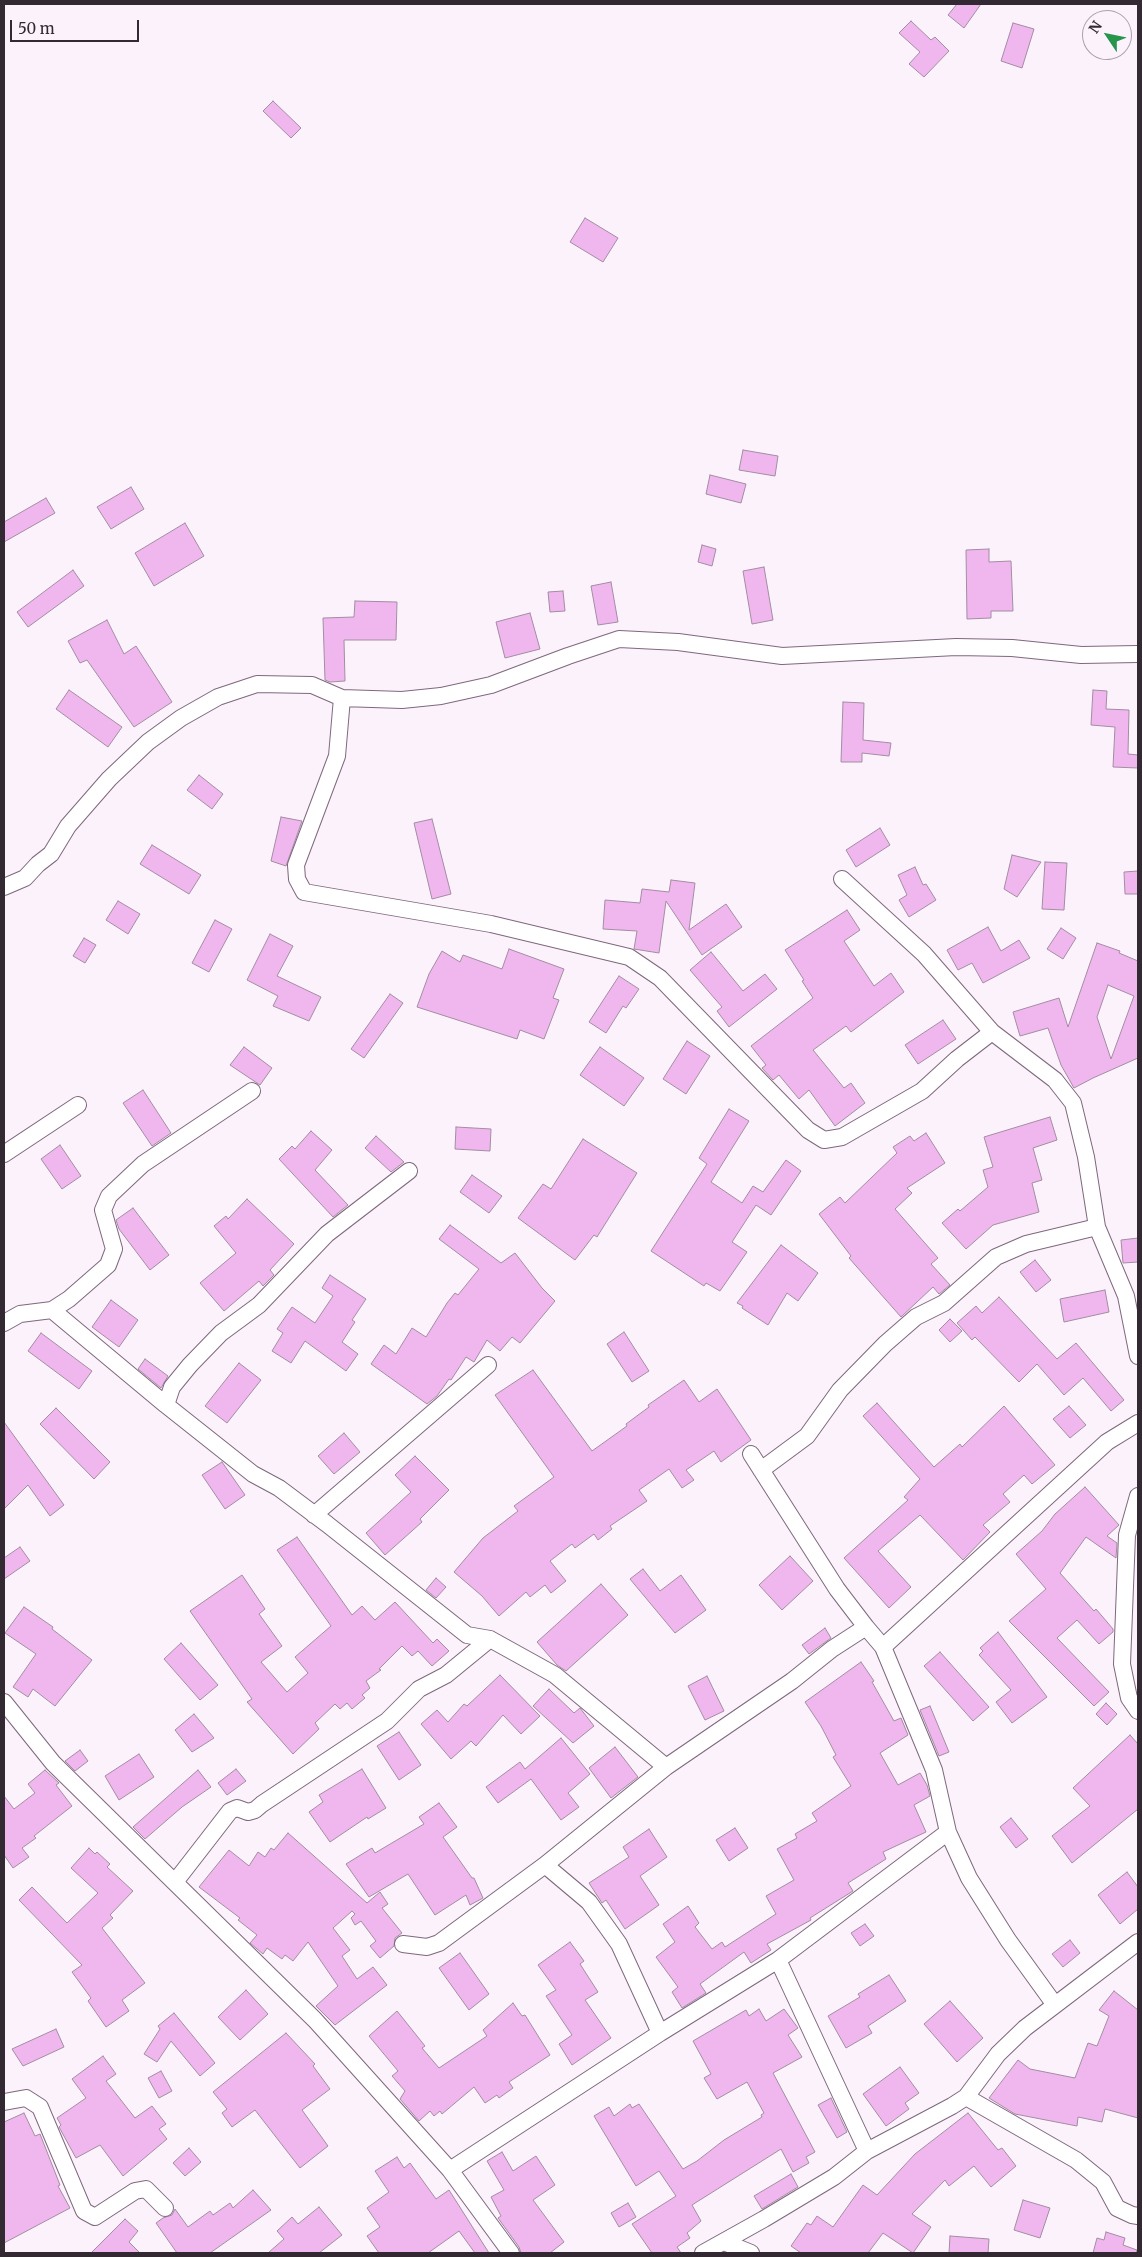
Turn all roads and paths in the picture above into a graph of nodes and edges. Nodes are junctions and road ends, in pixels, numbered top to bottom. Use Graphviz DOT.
graph roads {
  1 [pos="1138,654"];
  2 [pos="342,698"];
  3 [pos="842,879"];
  4 [pos="4,887"];
  5 [pos="992,1032"];
  6 [pos="252,1091"];
  7 [pos="78,1105"];
  8 [pos="4,1154"];
  9 [pos="409,1171"];
  10 [pos="1097,1227"];
  11 [pos="52,1310"];
  12 [pos="4,1323"];
  13 [pos="1138,1356"];
  14 [pos="488,1364"];
  15 [pos="166,1406"];
  16 [pos="1138,1423"];
  17 [pos="751,1454"];
  18 [pos="761,1470"];
  19 [pos="1138,1496"];
  20 [pos="314,1515"];
  21 [pos="866,1627"];
  22 [pos="490,1639"];
  23 [pos="883,1647"];
  24 [pos="4,1702"];
  25 [pos="1138,1711"];
  26 [pos="666,1767"];
  27 [pos="948,1832"];
  28 [pos="545,1865"];
  29 [pos="175,1882"];
  30 [pos="1138,1942"];
  31 [pos="404,1944"];
  32 [pos="778,1960"];
  33 [pos="1055,2005"];
  34 [pos="660,2033"];
  35 [pos="966,2097"];
  36 [pos="4,2102"];
  37 [pos="867,2151"];
  38 [pos="450,2170"];
  39 [pos="165,2208"];
  40 [pos="1138,2216"];
  41 [pos="724,2242"];
  42 [pos="511,2253"];
  43 [pos="704,2253"];
  44 [pos="751,2253"];
  1 -- 2 [label="street"];
  2 -- 4 [label="street"];
  2 -- 5 [label="street"];
  3 -- 5 [label="street"];
  5 -- 10 [label="street"];
  6 -- 11 [label="street"];
  7 -- 8 [label="street"];
  9 -- 15 [label="street"];
  10 -- 13 [label="street"];
  10 -- 18 [label="street"];
  11 -- 12 [label="street"];
  11 -- 15 [label="street"];
  14 -- 20 [label="street"];
  15 -- 20 [label="street"];
  16 -- 23 [label="street"];
  17 -- 18 [label="street"];
  18 -- 21 [label="street"];
  19 -- 25 [label="street"];
  20 -- 22 [label="street"];
  21 -- 23 [label="street"];
  21 -- 26 [label="street"];
  22 -- 26 [label="street"];
  22 -- 29 [label="street"];
  23 -- 27 [label="street"];
  24 -- 29 [label="street"];
  26 -- 28 [label="street"];
  27 -- 32 [label="street"];
  27 -- 33 [label="street"];
  28 -- 31 [label="street"];
  28 -- 34 [label="street"];
  29 -- 38 [label="street"];
  30 -- 33 [label="street"];
  32 -- 34 [label="street"];
  32 -- 37 [label="street"];
  33 -- 35 [label="street"];
  34 -- 38 [label="street"];
  35 -- 37 [label="street"];
  35 -- 40 [label="street"];
  36 -- 39 [label="street"];
  37 -- 41 [label="street"];
  38 -- 42 [label="street"];
  41 -- 43 [label="street"];
  41 -- 44 [label="street"];
}
